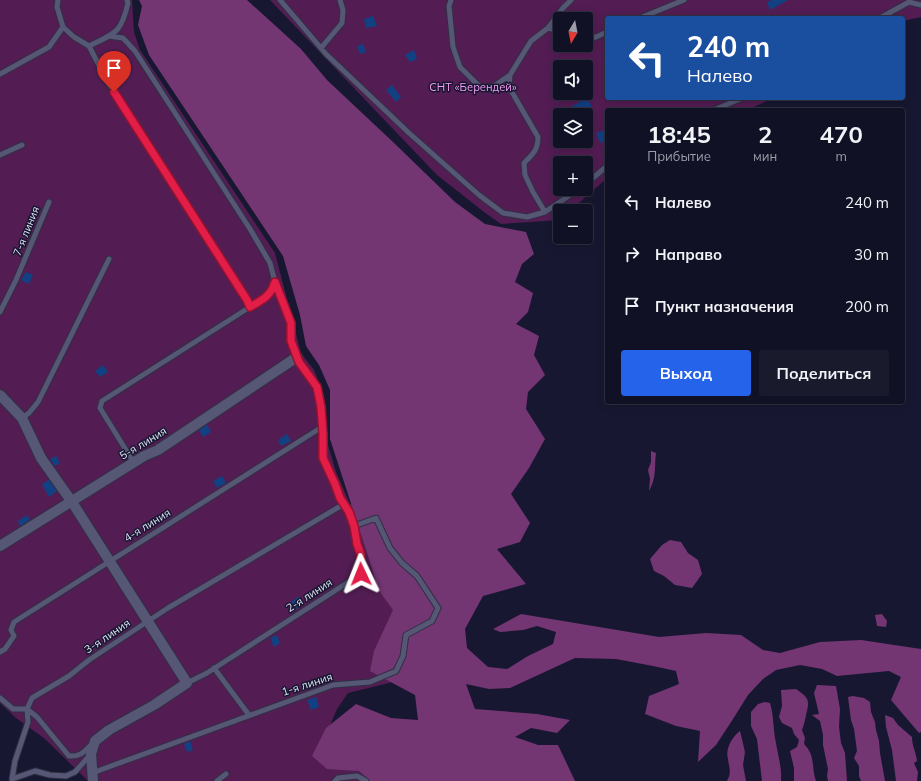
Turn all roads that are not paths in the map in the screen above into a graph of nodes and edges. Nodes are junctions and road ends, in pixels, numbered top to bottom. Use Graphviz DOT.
graph roads {
  1 [pos="58,0"];
  2 [pos="127,0"];
  3 [pos="280,0"];
  4 [pos="340,0"];
  5 [pos="450,0"];
  6 [pos="571,0"];
  7 [pos="684,0"];
  8 [pos="921,5"];
  9 [pos="645,16"];
  10 [pos="884,16"];
  11 [pos="63,27"];
  12 [pos="548,28"];
  13 [pos="553,29"];
  14 [pos="605,33"];
  15 [pos="109,36"];
  16 [pos="593,37"];
  17 [pos="89,46"];
  18 [pos="320,48"];
  19 [pos="0,74"];
  20 [pos="510,75"];
  21 [pos="737,100"];
  22 [pos="719,108"];
  23 [pos="22,144"];
  24 [pos="0,156"];
  25 [pos="605,168"];
  26 [pos="593,178"];
  27 [pos="569,196"];
  28 [pos="49,202"];
  29 [pos="545,212"];
  30 [pos="109,259"];
  31 [pos="275,282"];
  32 [pos="250,307"];
  33 [pos="0,312"];
  34 [pos="297,358"];
  35 [pos="0,395"];
  36 [pos="22,418"];
  37 [pos="322,427"];
  38 [pos="134,463"];
  39 [pos="72,502"];
  40 [pos="344,504"];
  41 [pos="354,526"];
  42 [pos="0,546"];
  43 [pos="109,561"];
  44 [pos="147,621"];
  45 [pos="0,652"];
  46 [pos="214,668"];
  47 [pos="187,683"];
  48 [pos="0,698"];
  49 [pos="27,709"];
  50 [pos="248,715"];
  51 [pos="95,741"];
  52 [pos="91,754"];
  53 [pos="226,774"];
  54 [pos="93,777"];
  55 [pos="217,781"];
  56 [pos="335,781"];
  57 [pos="366,781"];
  1 -- 11 [label="lane"];
  2 -- 15 [label="lane"];
  3 -- 18 [label="lane"];
  4 -- 18 [label="lane"];
  5 -- 20 [label="lane"];
  6 -- 12 [label="lane"];
  7 -- 9 [label="lane"];
  8 -- 10 [label="lane"];
  11 -- 17 [label="lane"];
  11 -- 19 [label="lane"];
  12 -- 13 [label="lane"];
  12 -- 20 [label="lane"];
  14 -- 16 [label="lane"];
  15 -- 17 [label="lane"];
  15 -- 31 [label="lane, 2-я линия"];
  17 -- 32 [label="lane"];
  18 -- 29 [label="lane"];
  20 -- 29 [label="lane"];
  21 -- 22 [label="lane"];
  23 -- 24 [label="lane"];
  25 -- 26 [label="lane"];
  27 -- 29 [label="lane"];
  28 -- 33 [label="lane, 7-я линия"];
  30 -- 36 [label="lane"];
  31 -- 32 [label="lane"];
  31 -- 34 [label="lane, 2-я линия"];
  32 -- 38 [label="lane"];
  34 -- 37 [label="lane, 2-я линия"];
  34 -- 38 [label="street, 5-я линия"];
  35 -- 36 [label="street"];
  36 -- 39 [label="street"];
  37 -- 40 [label="lane, 2-я линия"];
  37 -- 43 [label="lane, 4-я линия"];
  38 -- 39 [label="street, 5-я линия"];
  39 -- 42 [label="street, 5-я линия"];
  39 -- 43 [label="street"];
  40 -- 41 [label="lane, 2-я линия"];
  40 -- 44 [label="lane, 3-я линия"];
  41 -- 46 [label="lane, 2-я линия"];
  41 -- 50 [label="lane, 1-я линия"];
  43 -- 44 [label="street"];
  43 -- 45 [label="lane, 4-я линия"];
  44 -- 47 [label="street"];
  44 -- 49 [label="lane, 3-я линия"];
  46 -- 47 [label="lane, 2-я линия"];
  46 -- 50 [label="lane"];
  47 -- 51 [label="street"];
  48 -- 49 [label="lane"];
  49 -- 51 [label="lane"];
  49 -- 52 [label="lane"];
  50 -- 54 [label="lane, 1-я линия"];
  51 -- 52 [label="street"];
  52 -- 54 [label="street"];
  53 -- 55 [label="lane"];
  56 -- 57 [label="lane"];
}
